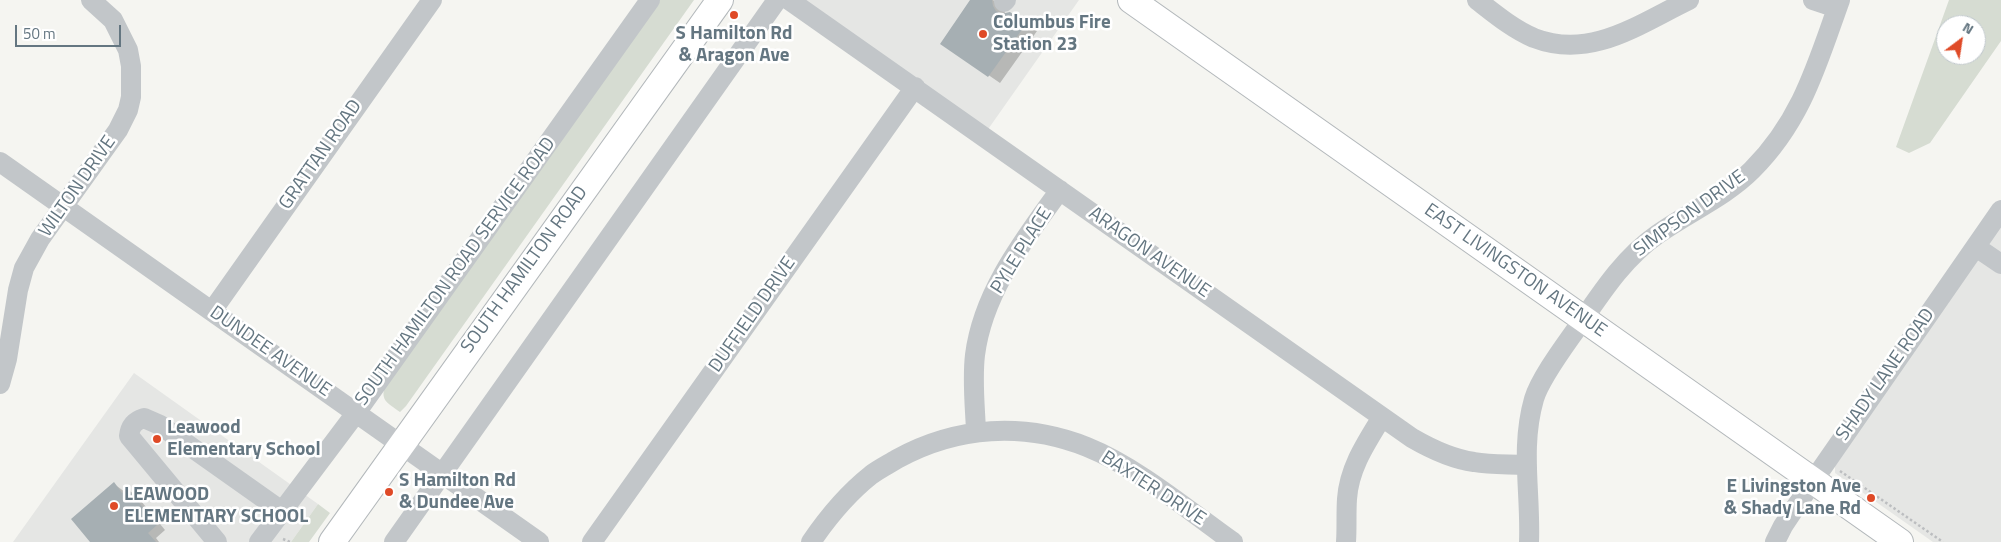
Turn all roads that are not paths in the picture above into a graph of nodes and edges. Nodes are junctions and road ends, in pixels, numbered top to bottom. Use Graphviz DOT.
graph roads {
  1 [pos="92,0"];
  2 [pos="650,0"];
  3 [pos="720,0"];
  4 [pos="777,0"];
  5 [pos="789,0"];
  6 [pos="1131,0"];
  7 [pos="1476,0"];
  8 [pos="1689,0"];
  9 [pos="1813,0"];
  10 [pos="425,2"];
  11 [pos="1839,4"];
  12 [pos="915,88"];
  13 [pos="0,162"];
  14 [pos="1060,190"];
  15 [pos="64,206"];
  16 [pos="2001,210"];
  17 [pos="1976,247"];
  18 [pos="2001,264"];
  19 [pos="212,311"];
  20 [pos="1583,320"];
  21 [pos="0,384"];
  22 [pos="356,413"];
  23 [pos="1382,417"];
  24 [pos="976,432"];
  25 [pos="401,444"];
  26 [pos="1525,465"];
  27 [pos="444,473"];
  28 [pos="1813,481"];
  29 [pos="283,512"];
  30 [pos="217,542"];
  31 [pos="260,542"];
  32 [pos="332,542"];
  33 [pos="394,542"];
  34 [pos="539,542"];
  35 [pos="592,542"];
  36 [pos="810,542"];
  37 [pos="1234,542"];
  38 [pos="1346,542"];
  39 [pos="1529,542"];
  40 [pos="1775,542"];
  41 [pos="1900,542"];
  1 -- 15 [label="street, WILTON DRIVE"];
  2 -- 22 [label="street, SOUTH HAMILTON ROAD SERVICE ROAD"];
  3 -- 25 [label="main road, SOUTH HAMILTON ROAD"];
  4 -- 27 [label="street"];
  5 -- 12 [label="street, ARAGON AVENUE"];
  6 -- 20 [label="main road, EAST LIVINGSTON AVENUE"];
  7 -- 8 [label="street"];
  9 -- 11 [label="street"];
  10 -- 19 [label="street, GRATTAN ROAD"];
  11 -- 20 [label="street, SIMPSON DRIVE"];
  12 -- 14 [label="street, ARAGON AVENUE"];
  12 -- 35 [label="street, DUFFIELD DRIVE"];
  13 -- 15 [label="street, DUNDEE AVENUE"];
  14 -- 23 [label="street, ARAGON AVENUE"];
  14 -- 24 [label="street, PYLE PLACE"];
  15 -- 19 [label="street, DUNDEE AVENUE"];
  15 -- 21 [label="street, WILTON DRIVE"];
  16 -- 17 [label="street, SHADY LANE ROAD"];
  17 -- 18 [label="street"];
  17 -- 28 [label="street, SHADY LANE ROAD"];
  19 -- 22 [label="street, DUNDEE AVENUE"];
  20 -- 26 [label="street, SIMPSON DRIVE"];
  20 -- 28 [label="main road, EAST LIVINGSTON AVENUE"];
  22 -- 25 [label="street, DUNDEE AVENUE"];
  22 -- 29 [label="street, SOUTH HAMILTON ROAD SERVICE ROAD"];
  23 -- 26 [label="street, ARAGON AVENUE"];
  23 -- 38 [label="street"];
  24 -- 36 [label="street, BAXTER DRIVE"];
  24 -- 37 [label="street, BAXTER DRIVE"];
  25 -- 27 [label="street, DUNDEE AVENUE"];
  25 -- 32 [label="main road, SOUTH HAMILTON ROAD"];
  26 -- 39 [label="street, SIMPSON DRIVE"];
  27 -- 33 [label="street"];
  27 -- 34 [label="street, DUNDEE AVENUE"];
  28 -- 40 [label="street, SHADY LANE ROAD"];
  28 -- 41 [label="main road, EAST LIVINGSTON AVENUE"];
  29 -- 30 [label="street"];
  29 -- 31 [label="street, SOUTH HAMILTON ROAD SERVICE ROAD"];
}
